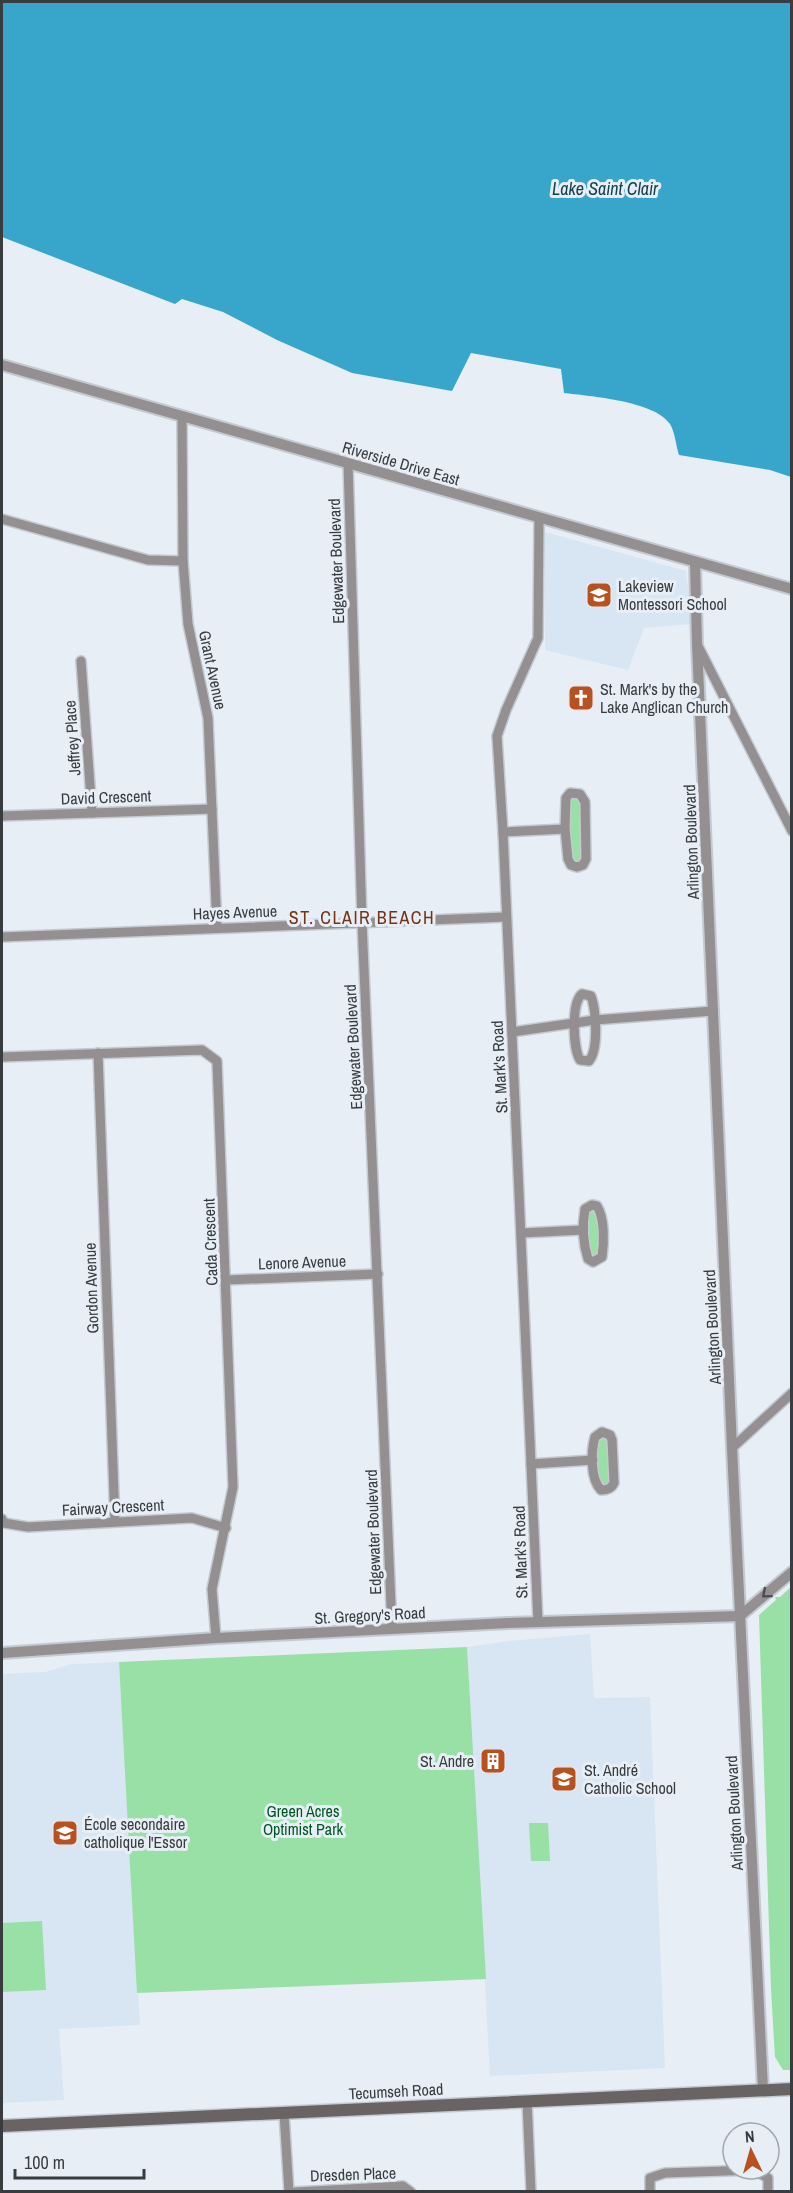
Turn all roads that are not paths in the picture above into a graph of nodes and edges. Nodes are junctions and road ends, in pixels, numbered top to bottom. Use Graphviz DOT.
graph roads {
  1 [pos="2,365"];
  2 [pos="182,417"];
  3 [pos="348,463"];
  4 [pos="539,518"];
  5 [pos="2,519"];
  6 [pos="183,561"];
  7 [pos="695,562"];
  8 [pos="792,590"];
  9 [pos="697,644"];
  10 [pos="81,661"];
  11 [pos="212,809"];
  12 [pos="92,813"];
  13 [pos="2,816"];
  14 [pos="566,828"];
  15 [pos="792,831"];
  16 [pos="503,832"];
  17 [pos="506,917"];
  18 [pos="362,922"];
  19 [pos="217,928"];
  20 [pos="2,937"];
  21 [pos="713,1011"];
  22 [pos="595,1020"];
  23 [pos="575,1024"];
  24 [pos="512,1032"];
  25 [pos="98,1053"];
  26 [pos="2,1057"];
  27 [pos="583,1230"];
  28 [pos="521,1233"];
  29 [pos="378,1274"];
  30 [pos="227,1280"];
  31 [pos="792,1393"];
  32 [pos="732,1448"];
  33 [pos="593,1460"];
  34 [pos="531,1464"];
  35 [pos="2,1519"];
  36 [pos="115,1522"];
  37 [pos="226,1528"];
  38 [pos="792,1572"];
  39 [pos="740,1616"];
  40 [pos="538,1622"];
  41 [pos="392,1629"];
  42 [pos="216,1638"];
  43 [pos="2,1653"];
  44 [pos="792,2089"];
  45 [pos="763,2090"];
  46 [pos="527,2101"];
  47 [pos="284,2113"];
  48 [pos="2,2126"];
  49 [pos="289,2192"];
  50 [pos="296,2192"];
  51 [pos="411,2192"];
  52 [pos="531,2192"];
  53 [pos="651,2192"];
  54 [pos="768,2192"];
  1 -- 2 [label="street, Riverside Drive East"];
  2 -- 3 [label="street, Riverside Drive East"];
  2 -- 6 [label="street, Grant Avenue"];
  3 -- 4 [label="street, Riverside Drive East"];
  3 -- 18 [label="street, Edgewater Boulevard"];
  4 -- 7 [label="street, Riverside Drive East"];
  4 -- 16 [label="street, St. Mark's Road"];
  5 -- 6 [label="street"];
  6 -- 11 [label="street, Grant Avenue"];
  7 -- 8 [label="street, Riverside Drive East"];
  7 -- 9 [label="street, Arlington Boulevard"];
  9 -- 15 [label="street"];
  9 -- 21 [label="street, Arlington Boulevard"];
  10 -- 12 [label="street, Jeffrey Place"];
  11 -- 12 [label="street, David Crescent"];
  11 -- 19 [label="street, Grant Avenue"];
  12 -- 13 [label="street, David Crescent"];
  14 -- 14 [label="street"];
  14 -- 16 [label="street"];
  16 -- 17 [label="street, St. Mark's Road"];
  17 -- 18 [label="street, Hayes Avenue"];
  17 -- 24 [label="street, St. Mark's Road"];
  18 -- 19 [label="street, Hayes Avenue"];
  18 -- 29 [label="street, Edgewater Boulevard"];
  19 -- 20 [label="street, Hayes Avenue"];
  21 -- 22 [label="street"];
  21 -- 32 [label="street, Arlington Boulevard"];
  22 -- 23 [label="street"];
  22 -- 23 [label="street"];
  22 -- 23 [label="street"];
  23 -- 24 [label="street"];
  24 -- 28 [label="street, St. Mark's Road"];
  25 -- 26 [label="street, Cada Crescent"];
  25 -- 30 [label="street, Cada Crescent"];
  25 -- 36 [label="street, Gordon Avenue"];
  27 -- 27 [label="street"];
  27 -- 28 [label="street"];
  28 -- 34 [label="street, St. Mark's Road"];
  29 -- 30 [label="street, Lenore Avenue"];
  29 -- 41 [label="street, Edgewater Boulevard"];
  30 -- 37 [label="street, Cada Crescent"];
  31 -- 32 [label="street"];
  32 -- 39 [label="street, Arlington Boulevard"];
  33 -- 33 [label="street"];
  33 -- 34 [label="street"];
  34 -- 40 [label="street, St. Mark's Road"];
  35 -- 36 [label="street, Fairway Crescent"];
  36 -- 37 [label="street, Fairway Crescent"];
  37 -- 42 [label="street, Cada Crescent"];
  38 -- 39 [label="street, one-way"];
  39 -- 40 [label="street, St. Gregory's Road"];
  39 -- 45 [label="street, Arlington Boulevard"];
  40 -- 41 [label="street, St. Gregory's Road"];
  41 -- 42 [label="street, St. Gregory's Road"];
  42 -- 43 [label="street, St. Gregory's Road"];
  44 -- 45 [label="main road, Tecumseh Road"];
  45 -- 46 [label="main road, Tecumseh Road"];
  46 -- 47 [label="main road, Tecumseh Road"];
  46 -- 52 [label="street"];
  47 -- 48 [label="main road, Tecumseh Road"];
  47 -- 49 [label="street"];
  50 -- 51 [label="street, Dresden Place"];
  53 -- 54 [label="street"];
}
